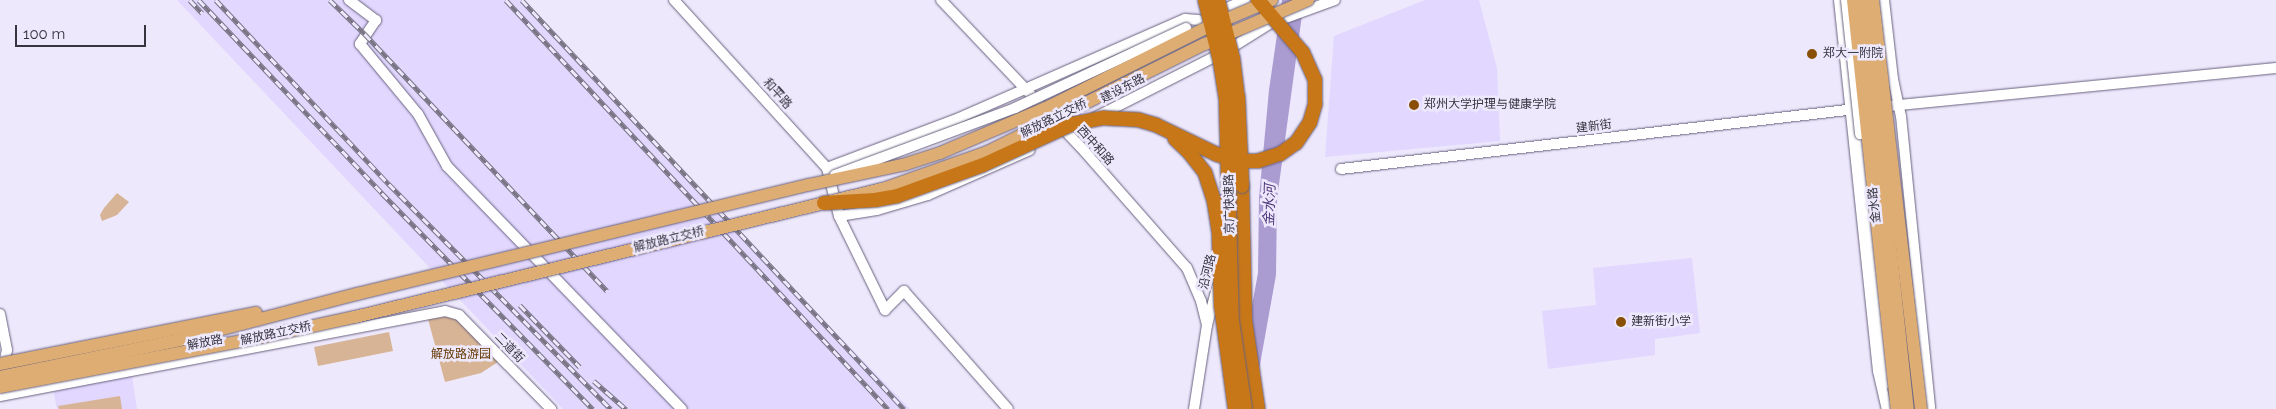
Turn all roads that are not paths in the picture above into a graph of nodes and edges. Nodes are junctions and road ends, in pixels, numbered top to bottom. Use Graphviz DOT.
graph roads {
  1 [pos="349,0"];
  2 [pos="941,0"];
  3 [pos="1198,0"];
  4 [pos="1206,0"];
  5 [pos="1218,0"];
  6 [pos="1246,0"];
  7 [pos="1258,0"];
  8 [pos="1272,0"];
  9 [pos="1335,0"];
  10 [pos="1839,0"];
  11 [pos="1846,0"];
  12 [pos="1853,0"];
  13 [pos="1864,0"];
  14 [pos="1873,0"];
  15 [pos="1884,0"];
  16 [pos="680,2"];
  17 [pos="1312,4"];
  18 [pos="1202,19"];
  19 [pos="1271,24"];
  20 [pos="1226,51"];
  21 [pos="1212,57"];
  22 [pos="2276,68"];
  23 [pos="1026,90"];
  24 [pos="1899,105"];
  25 [pos="1850,110"];
  26 [pos="1156,125"];
  27 [pos="1066,132"];
  28 [pos="827,168"];
  29 [pos="1341,169"];
  30 [pos="808,185"];
  31 [pos="824,203"];
  32 [pos="839,216"];
  33 [pos="357,294"];
  34 [pos="445,311"];
  35 [pos="0,314"];
  36 [pos="1207,325"];
  37 [pos="4,350"];
  38 [pos="0,364"];
  39 [pos="0,373"];
  40 [pos="0,377"];
  41 [pos="0,387"];
  42 [pos="0,396"];
  43 [pos="551,409"];
  44 [pos="682,409"];
  45 [pos="1008,409"];
  46 [pos="1194,409"];
  47 [pos="1235,409"];
  48 [pos="1245,409"];
  49 [pos="1258,409"];
  50 [pos="1888,409"];
  51 [pos="1897,409"];
  52 [pos="1908,409"];
  53 [pos="1921,409"];
  54 [pos="1930,409"];
  1 -- 44 [label="street"];
  2 -- 23 [label="street, 西中和路"];
  3 -- 18 [label="street"];
  4 -- 48 [label="highway, 京广快速路, bridge"];
  5 -- 49 [label="highway, 京广快速路, bridge"];
  6 -- 18 [label="street"];
  7 -- 19 [label="street"];
  7 -- 26 [label="highway, bridge"];
  8 -- 30 [label="main road, 解放路立交桥, bridge"];
  9 -- 17 [label="street"];
  10 -- 25 [label="street"];
  11 -- 50 [label="street, bridge"];
  12 -- 51 [label="main road, 金水路, bridge"];
  13 -- 52 [label="main road, 金水路, bridge"];
  14 -- 53 [label="main road, bridge"];
  15 -- 24 [label="street"];
  16 -- 28 [label="street, 和平路"];
  17 -- 19 [label="street, 建设东路"];
  17 -- 31 [label="main road, 解放路立交桥, bridge"];
  18 -- 21 [label="street"];
  18 -- 23 [label="street"];
  18 -- 30 [label="street, bridge"];
  19 -- 20 [label="street, 建设东路"];
  20 -- 21 [label="street, 建设东路"];
  20 -- 36 [label="street, 沿河路"];
  21 -- 27 [label="street, 建设东路"];
  22 -- 24 [label="street, 建新街"];
  23 -- 27 [label="street, 西中和路"];
  23 -- 28 [label="street"];
  24 -- 25 [label="street, 建新街"];
  24 -- 54 [label="street"];
  25 -- 29 [label="street, 建新街"];
  25 -- 50 [label="street"];
  26 -- 31 [label="highway, bridge"];
  26 -- 47 [label="highway, bridge"];
  27 -- 32 [label="street, 建设东路"];
  27 -- 36 [label="street, 西中和路"];
  28 -- 32 [label="street, 和平路"];
  30 -- 33 [label="main road, 解放路立交桥, bridge"];
  31 -- 41 [label="main road, 解放路立交桥, bridge"];
  32 -- 45 [label="street, 和平路"];
  33 -- 38 [label="main road, bridge"];
  33 -- 40 [label="main road, 解放路立交桥, bridge"];
  34 -- 42 [label="street, 解放路"];
  34 -- 43 [label="street, 二道街"];
  35 -- 37 [label="street"];
  36 -- 46 [label="street, 沿河路"];
  37 -- 39 [label="street"];
}
